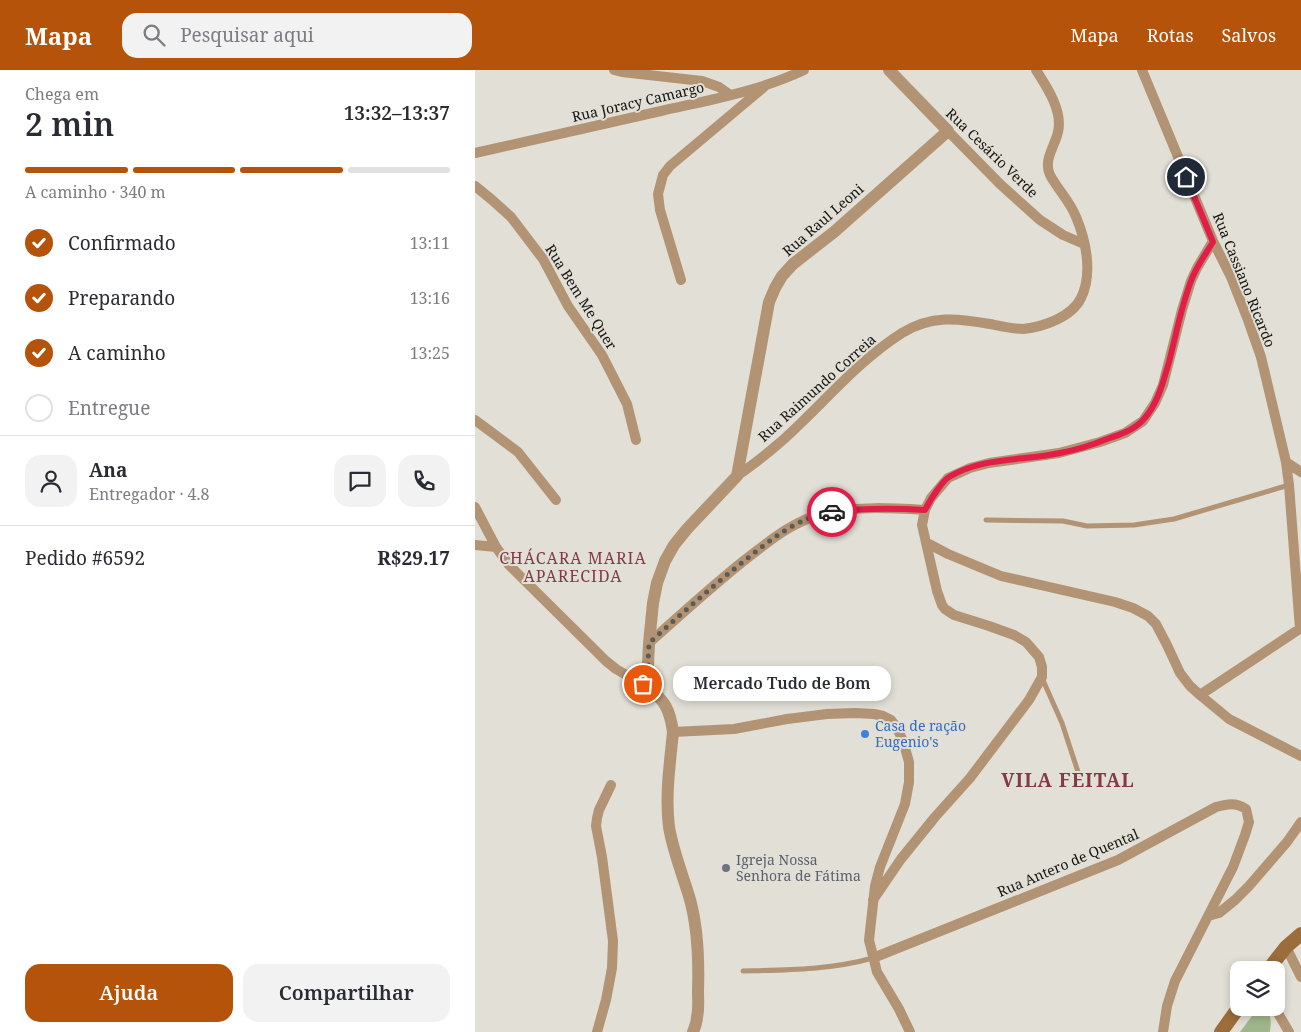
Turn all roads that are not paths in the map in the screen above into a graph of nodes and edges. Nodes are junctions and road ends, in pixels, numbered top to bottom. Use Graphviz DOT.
graph roads {
  1 [pos="615,70"];
  2 [pos="804,70"];
  3 [pos="889,70"];
  4 [pos="1036,70"];
  5 [pos="1142,70"];
  6 [pos="767,85"];
  7 [pos="729,94"];
  8 [pos="948,131"];
  9 [pos="475,153"];
  10 [pos="475,186"];
  11 [pos="1213,242"];
  12 [pos="1084,244"];
  13 [pos="681,280"];
  14 [pos="475,420"];
  15 [pos="485,427"];
  16 [pos="475,432"];
  17 [pos="636,440"];
  18 [pos="1286,462"];
  19 [pos="1301,472"];
  20 [pos="737,476"];
  21 [pos="1289,484"];
  22 [pos="556,500"];
  23 [pos="475,507"];
  24 [pos="925,510"];
  25 [pos="987,520"];
  26 [pos="927,543"];
  27 [pos="475,545"];
  28 [pos="496,547"];
  29 [pos="1301,629"];
  30 [pos="649,643"];
  31 [pos="1042,677"];
  32 [pos="647,687"];
  33 [pos="1200,696"];
  34 [pos="673,732"];
  35 [pos="1301,756"];
  36 [pos="1080,778"];
  37 [pos="611,785"];
  38 [pos="1301,822"];
  39 [pos="873,900"];
  40 [pos="1208,916"];
  41 [pos="1301,934"];
  42 [pos="1286,947"];
  43 [pos="873,958"];
  44 [pos="1274,961"];
  45 [pos="743,971"];
  46 [pos="1301,977"];
  47 [pos="1233,1016"];
  48 [pos="1280,1016"];
  49 [pos="597,1032"];
  50 [pos="693,1032"];
  51 [pos="910,1032"];
  52 [pos="1163,1032"];
  53 [pos="1221,1032"];
  54 [pos="1289,1032"];
  1 -- 7 [label="street"];
  2 -- 6 [label="street, Rua Joracy Camargo"];
  3 -- 8 [label="street, Rua Cesário Verde"];
  4 -- 12 [label="street, Rua Raimundo Correia"];
  5 -- 11 [label="street, Rua Cassiano Ricardo"];
  6 -- 7 [label="street, Rua Joracy Camargo"];
  6 -- 13 [label="street"];
  7 -- 9 [label="street, Rua Joracy Camargo"];
  8 -- 12 [label="street, Rua Cesário Verde"];
  8 -- 20 [label="street, Rua Raul Leoni"];
  10 -- 17 [label="street, Rua Bem Me Quer"];
  11 -- 18 [label="street, Rua Cassiano Ricardo"];
  11 -- 24 [label="street"];
  12 -- 20 [label="street, Rua Raimundo Correia"];
  14 -- 15 [label="street"];
  15 -- 16 [label="street"];
  15 -- 22 [label="street"];
  18 -- 19 [label="street"];
  18 -- 21 [label="street, Rua Cassiano Ricardo"];
  20 -- 30 [label="street, Rua Raimundo Correia"];
  21 -- 25 [label="lane"];
  21 -- 29 [label="street, Rua Cassiano Ricardo"];
  23 -- 28 [label="street"];
  24 -- 26 [label="street"];
  24 -- 30 [label="street"];
  26 -- 31 [label="street"];
  26 -- 33 [label="street"];
  27 -- 28 [label="street"];
  28 -- 32 [label="street"];
  29 -- 33 [label="street"];
  30 -- 32 [label="street, Rua Raimundo Correia"];
  31 -- 36 [label="lane"];
  31 -- 39 [label="street"];
  32 -- 34 [label="street"];
  33 -- 35 [label="street"];
  34 -- 39 [label="street"];
  34 -- 50 [label="street"];
  37 -- 49 [label="street"];
  38 -- 40 [label="street"];
  39 -- 43 [label="street"];
  40 -- 43 [label="street, Rua Antero de Quental"];
  40 -- 52 [label="street"];
  41 -- 42 [label="main road"];
  42 -- 44 [label="main road"];
  42 -- 46 [label="street"];
  43 -- 45 [label="lane"];
  43 -- 51 [label="street"];
  47 -- 53 [label="main road"];
  48 -- 54 [label="street"];
}
